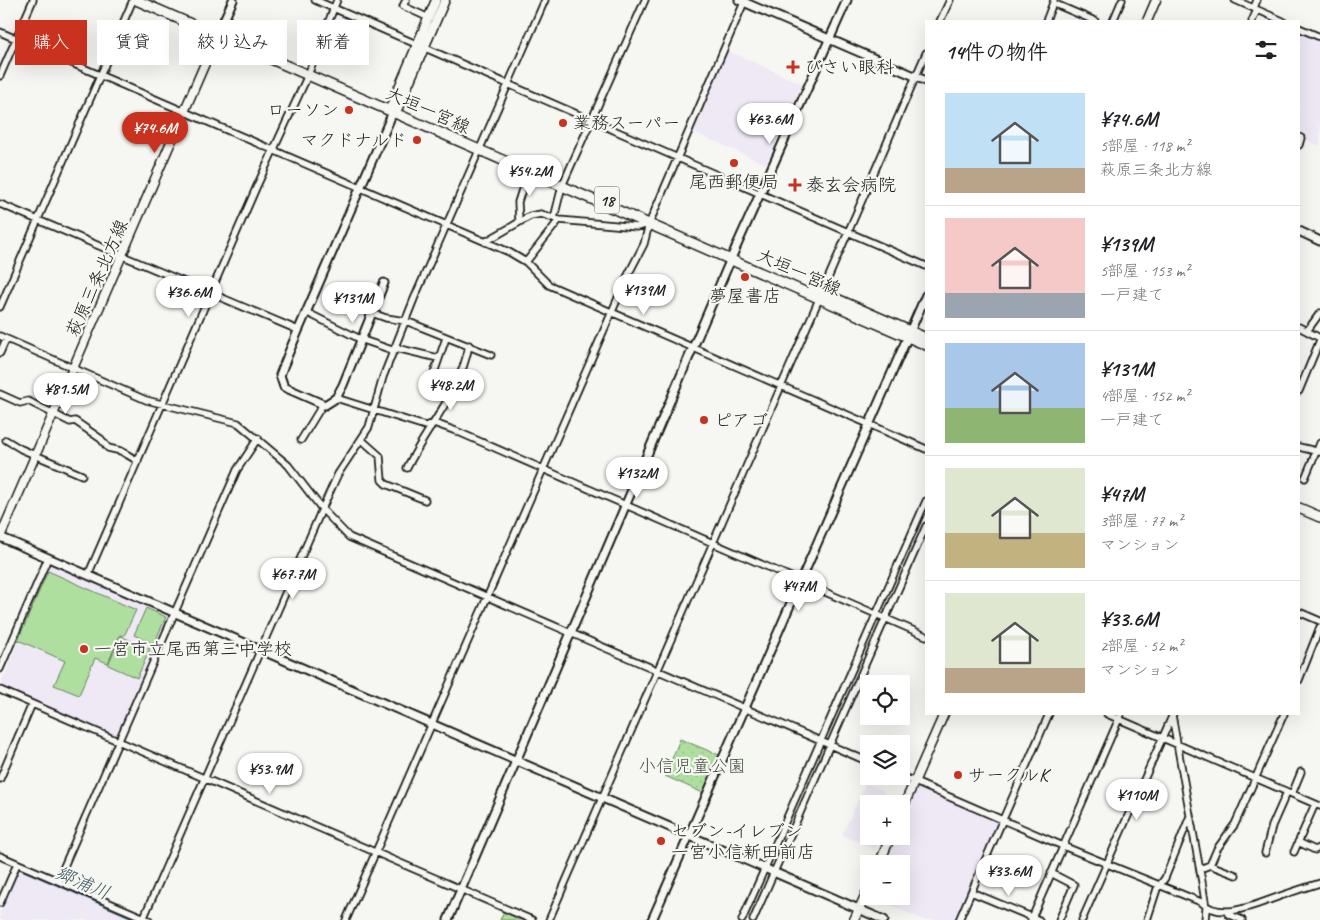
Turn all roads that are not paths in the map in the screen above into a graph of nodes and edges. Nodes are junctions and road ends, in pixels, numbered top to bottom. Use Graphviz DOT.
graph roads {
  1 [pos="33,0"];
  2 [pos="135,0"];
  3 [pos="149,0"];
  4 [pos="233,0"];
  5 [pos="315,0"];
  6 [pos="337,0"];
  7 [pos="406,0"];
  8 [pos="436,0"];
  9 [pos="445,0"];
  10 [pos="545,0"];
  11 [pos="645,0"];
  12 [pos="847,0"];
  13 [pos="950,0"];
  14 [pos="1122,0"];
  15 [pos="1156,0"];
  16 [pos="1235,0"];
  17 [pos="1257,0"];
  18 [pos="743,1"];
  19 [pos="1054,1"];
  20 [pos="334,8"];
  21 [pos="1255,9"];
  22 [pos="429,18"];
  23 [pos="24,20"];
  24 [pos="186,20"];
  25 [pos="191,20"];
  26 [pos="225,20"];
  27 [pos="940,20"];
  28 [pos="1046,20"];
  29 [pos="1093,20"];
  30 [pos="1113,20"];
  31 [pos="1147,20"];
  32 [pos="1252,20"];
  33 [pos="1281,20"];
  34 [pos="1300,28"];
  35 [pos="0,32"];
  36 [pos="1320,37"];
  37 [pos="15,38"];
  38 [pos="830,39"];
  39 [pos="15,40"];
  40 [pos="421,47"];
  41 [pos="925,56"];
  42 [pos="287,63"];
  43 [pos="77,65"];
  44 [pos="205,65"];
  45 [pos="309,73"];
  46 [pos="100,75"];
  47 [pos="0,76"];
  48 [pos="917,77"];
  49 [pos="925,81"];
  50 [pos="507,83"];
  51 [pos="394,109"];
  52 [pos="185,112"];
  53 [pos="593,119"];
  54 [pos="479,147"];
  55 [pos="274,150"];
  56 [pos="677,157"];
  57 [pos="528,171"];
  58 [pos="564,184"];
  59 [pos="361,188"];
  60 [pos="760,193"];
  61 [pos="0,204"];
  62 [pos="556,219"];
  63 [pos="38,220"];
  64 [pos="650,221"];
  65 [pos="519,222"];
  66 [pos="446,225"];
  67 [pos="1300,231"];
  68 [pos="850,232"];
  69 [pos="1320,241"];
  70 [pos="485,242"];
  71 [pos="124,254"];
  72 [pos="732,257"];
  73 [pos="526,262"];
  74 [pos="925,266"];
  75 [pos="384,283"];
  76 [pos="211,292"];
  77 [pos="822,296"];
  78 [pos="925,297"];
  79 [pos="0,307"];
  80 [pos="306,312"];
  81 [pos="372,313"];
  82 [pos="611,313"];
  83 [pos="1320,313"];
  84 [pos="406,321"];
  85 [pos="1300,328"];
  86 [pos="298,330"];
  87 [pos="1307,331"];
  88 [pos="909,335"];
  89 [pos="3,338"];
  90 [pos="446,338"];
  91 [pos="925,338"];
  92 [pos="1320,339"];
  93 [pos="363,340"];
  94 [pos="925,344"];
  95 [pos="469,346"];
  96 [pos="693,348"];
  97 [pos="395,350"];
  98 [pos="0,353"];
  99 [pos="1317,354"];
  100 [pos="491,355"];
  101 [pos="438,358"];
  102 [pos="73,369"];
  103 [pos="434,373"];
  104 [pos="782,387"];
  105 [pos="1300,389"];
  106 [pos="0,394"];
  107 [pos="336,398"];
  108 [pos="323,404"];
  109 [pos="163,405"];
  110 [pos="55,412"];
  111 [pos="374,412"];
  112 [pos="430,424"];
  113 [pos="869,424"];
  114 [pos="258,438"];
  115 [pos="6,440"];
  116 [pos="301,440"];
  117 [pos="362,440"];
  118 [pos="1320,443"];
  119 [pos="1300,447"];
  120 [pos="925,449"];
  121 [pos="1318,452"];
  122 [pos="36,456"];
  123 [pos="138,460"];
  124 [pos="407,468"];
  125 [pos="542,469"];
  126 [pos="82,475"];
  127 [pos="1305,478"];
  128 [pos="426,500"];
  129 [pos="925,503"];
  130 [pos="1300,503"];
  131 [pos="626,506"];
  132 [pos="1300,508"];
  133 [pos="322,509"];
  134 [pos="1320,512"];
  135 [pos="1320,517"];
  136 [pos="925,528"];
  137 [pos="0,537"];
  138 [pos="715,544"];
  139 [pos="48,558"];
  140 [pos="88,575"];
  141 [pos="801,580"];
  142 [pos="487,597"];
  143 [pos="173,612"];
  144 [pos="1300,612"];
  145 [pos="877,615"];
  146 [pos="886,619"];
  147 [pos="1320,621"];
  148 [pos="1320,627"];
  149 [pos="571,633"];
  150 [pos="925,636"];
  151 [pos="260,650"];
  152 [pos="0,670"];
  153 [pos="658,671"];
  154 [pos="1300,677"];
  155 [pos="0,690"];
  156 [pos="32,704"];
  157 [pos="744,708"];
  158 [pos="944,715"];
  159 [pos="1049,715"];
  160 [pos="1172,715"];
  161 [pos="1172,715"];
  162 [pos="1284,715"];
  163 [pos="1120,716"];
  164 [pos="431,724"];
  165 [pos="1162,737"];
  166 [pos="117,740"];
  167 [pos="820,741"];
  168 [pos="1177,744"];
  169 [pos="829,745"];
  170 [pos="860,758"];
  171 [pos="515,761"];
  172 [pos="1302,772"];
  173 [pos="204,778"];
  174 [pos="1255,778"];
  175 [pos="0,779"];
  176 [pos="910,780"];
  177 [pos="914,782"];
  178 [pos="1289,793"];
  179 [pos="908,795"];
  180 [pos="602,798"];
  181 [pos="1319,805"];
  182 [pos="1190,816"];
  183 [pos="1002,820"];
  184 [pos="688,836"];
  185 [pos="1298,842"];
  186 [pos="1063,846"];
  187 [pos="1320,846"];
  188 [pos="376,852"];
  189 [pos="1294,852"];
  190 [pos="1265,854"];
  191 [pos="0,856"];
  192 [pos="1107,863"];
  193 [pos="17,864"];
  194 [pos="1210,865"];
  195 [pos="764,869"];
  196 [pos="1200,869"];
  197 [pos="774,872"];
  198 [pos="1051,873"];
  199 [pos="1236,875"];
  200 [pos="58,880"];
  201 [pos="1320,883"];
  202 [pos="1160,885"];
  203 [pos="461,889"];
  204 [pos="971,892"];
  205 [pos="0,903"];
  206 [pos="861,905"];
  207 [pos="1206,908"];
  208 [pos="859,910"];
  209 [pos="1223,912"];
  210 [pos="146,919"];
  211 [pos="1031,919"];
  212 [pos="346,920"];
  213 [pos="448,920"];
  214 [pos="532,920"];
  215 [pos="549,920"];
  216 [pos="652,920"];
  217 [pos="742,920"];
  218 [pos="753,920"];
  219 [pos="854,920"];
  220 [pos="884,920"];
  221 [pos="959,920"];
  222 [pos="1039,920"];
  223 [pos="1059,920"];
  224 [pos="1082,920"];
  225 [pos="1147,920"];
  226 [pos="1205,920"];
  227 [pos="1242,920"];
  1 -- 23 [label="street"];
  2 -- 24 [label="main road, 大垣一宮線 / 18"];
  2 -- 46 [label="street"];
  3 -- 25 [label="main road, 大垣一宮線 / 18"];
  4 -- 26 [label="street"];
  5 -- 20 [label="street"];
  6 -- 20 [label="street"];
  7 -- 22 [label="street"];
  8 -- 22 [label="main road"];
  9 -- 40 [label="main road"];
  10 -- 50 [label="street"];
  11 -- 53 [label="street"];
  12 -- 38 [label="street"];
  13 -- 27 [label="street"];
  14 -- 30 [label="street"];
  15 -- 31 [label="main road"];
  16 -- 21 [label="street"];
  17 -- 21 [label="street"];
  18 -- 38 [label="street"];
  18 -- 56 [label="street"];
  19 -- 28 [label="street"];
  19 -- 29 [label="street"];
  20 -- 40 [label="street"];
  20 -- 45 [label="street"];
  21 -- 32 [label="street"];
  21 -- 33 [label="street"];
  22 -- 40 [label="main road"];
  34 -- 36 [label="street"];
  35 -- 37 [label="street"];
  38 -- 48 [label="street"];
  38 -- 60 [label="street"];
  39 -- 47 [label="street"];
  40 -- 50 [label="street"];
  40 -- 51 [label="main road"];
  41 -- 48 [label="street"];
  42 -- 45 [label="main road, 大垣一宮線 / 18"];
  43 -- 46 [label="street"];
  44 -- 52 [label="main road, 萩原三条北方線"];
  45 -- 51 [label="main road, 大垣一宮線 / 18"];
  45 -- 55 [label="street"];
  46 -- 52 [label="street"];
  46 -- 63 [label="street"];
  48 -- 49 [label="street"];
  48 -- 68 [label="street"];
  50 -- 53 [label="street"];
  50 -- 54 [label="street"];
  51 -- 54 [label="main road, 大垣一宮線 / 18"];
  51 -- 59 [label="street"];
  52 -- 55 [label="street"];
  52 -- 71 [label="main road, 萩原三条北方線"];
  53 -- 56 [label="street"];
  53 -- 58 [label="street"];
  54 -- 57 [label="main road, 大垣一宮線 / 18"];
  54 -- 58 [label="main road, 大垣一宮線 / 18"];
  54 -- 66 [label="street"];
  55 -- 59 [label="street"];
  55 -- 76 [label="street"];
  56 -- 60 [label="street"];
  56 -- 64 [label="street"];
  57 -- 58 [label="main road, 大垣一宮線 / 18"];
  57 -- 65 [label="street"];
  58 -- 62 [label="street"];
  58 -- 64 [label="main road, 大垣一宮線 / 18"];
  59 -- 66 [label="street"];
  59 -- 80 [label="street"];
  60 -- 68 [label="street"];
  60 -- 72 [label="street"];
  61 -- 63 [label="street"];
  62 -- 64 [label="street"];
  62 -- 65 [label="street"];
  62 -- 73 [label="street"];
  63 -- 71 [label="street"];
  63 -- 79 [label="street"];
  64 -- 72 [label="main road, 大垣一宮線 / 18"];
  64 -- 82 [label="street"];
  65 -- 70 [label="street"];
  66 -- 70 [label="street"];
  66 -- 84 [label="street"];
  67 -- 69 [label="street"];
  68 -- 74 [label="street"];
  68 -- 77 [label="street"];
  70 -- 73 [label="street"];
  71 -- 76 [label="street"];
  71 -- 102 [label="main road, 萩原三条北方線"];
  72 -- 77 [label="main road, 大垣一宮線 / 18"];
  72 -- 96 [label="street"];
  73 -- 82 [label="street"];
  75 -- 81 [label="street"];
  76 -- 86 [label="street"];
  76 -- 109 [label="street"];
  77 -- 88 [label="main road, 大垣一宮線 / 18"];
  77 -- 104 [label="street"];
  78 -- 88 [label="street"];
  80 -- 86 [label="street"];
  80 -- 93 [label="street"];
  81 -- 84 [label="street"];
  81 -- 93 [label="street"];
  82 -- 96 [label="street"];
  82 -- 125 [label="street"];
  83 -- 87 [label="street"];
  84 -- 90 [label="street"];
  84 -- 97 [label="street"];
  85 -- 87 [label="street"];
  86 -- 108 [label="street"];
  87 -- 92 [label="street"];
  88 -- 91 [label="main road, 大垣一宮線 / 18"];
  88 -- 94 [label="main road, 大垣一宮線 / 18"];
  88 -- 113 [label="street"];
  89 -- 98 [label="street"];
  89 -- 102 [label="street"];
  90 -- 95 [label="street"];
  90 -- 101 [label="street"];
  92 -- 99 [label="street"];
  93 -- 97 [label="street"];
  93 -- 107 [label="street"];
  95 -- 100 [label="street"];
  95 -- 112 [label="street"];
  96 -- 104 [label="street"];
  96 -- 131 [label="street"];
  97 -- 101 [label="street"];
  97 -- 111 [label="street"];
  99 -- 105 [label="street"];
  101 -- 103 [label="street"];
  102 -- 109 [label="street"];
  102 -- 110 [label="main road, 萩原三条北方線"];
  104 -- 113 [label="street"];
  104 -- 138 [label="street"];
  106 -- 110 [label="street"];
  107 -- 108 [label="street"];
  107 -- 111 [label="street"];
  108 -- 116 [label="street"];
  109 -- 114 [label="street"];
  109 -- 123 [label="street"];
  110 -- 122 [label="main road, 萩原三条北方線"];
  110 -- 123 [label="street"];
  111 -- 112 [label="street"];
  111 -- 117 [label="street"];
  112 -- 124 [label="street"];
  112 -- 125 [label="street"];
  113 -- 120 [label="street"];
  113 -- 141 [label="street"];
  114 -- 133 [label="street"];
  114 -- 143 [label="street"];
  115 -- 122 [label="street"];
  117 -- 128 [label="street"];
  117 -- 133 [label="street"];
  118 -- 121 [label="street"];
  119 -- 121 [label="street"];
  121 -- 127 [label="street"];
  122 -- 126 [label="street"];
  122 -- 137 [label="main road, 萩原三条北方線"];
  123 -- 140 [label="street"];
  125 -- 131 [label="street"];
  125 -- 142 [label="street"];
  129 -- 145 [label="street"];
  130 -- 134 [label="main road"];
  131 -- 138 [label="street"];
  131 -- 149 [label="street"];
  132 -- 135 [label="main road"];
  133 -- 142 [label="street"];
  133 -- 151 [label="street"];
  136 -- 146 [label="street"];
  137 -- 139 [label="street"];
  138 -- 141 [label="street"];
  138 -- 153 [label="street"];
  139 -- 140 [label="street"];
  139 -- 152 [label="street"];
  140 -- 143 [label="street"];
  141 -- 145 [label="street"];
  141 -- 157 [label="street"];
  142 -- 149 [label="street"];
  142 -- 164 [label="street"];
  143 -- 151 [label="street"];
  143 -- 166 [label="street"];
  144 -- 147 [label="street"];
  145 -- 146 [label="street"];
  145 -- 167 [label="street"];
  146 -- 150 [label="street"];
  146 -- 169 [label="street"];
  148 -- 154 [label="street"];
  149 -- 153 [label="street"];
  149 -- 171 [label="street"];
  151 -- 164 [label="street"];
  151 -- 173 [label="street"];
  153 -- 157 [label="street"];
  153 -- 180 [label="street"];
  155 -- 156 [label="street"];
  156 -- 166 [label="street"];
  156 -- 175 [label="street"];
  157 -- 167 [label="street"];
  157 -- 184 [label="street"];
  158 -- 177 [label="main road"];
  159 -- 183 [label="street"];
  160 -- 165 [label="street"];
  161 -- 168 [label="street"];
  162 -- 174 [label="street"];
  163 -- 165 [label="street"];
  163 -- 186 [label="street"];
  164 -- 171 [label="street"];
  164 -- 188 [label="street"];
  165 -- 168 [label="street"];
  165 -- 192 [label="street"];
  166 -- 173 [label="street"];
  166 -- 200 [label="street"];
  167 -- 169 [label="street"];
  167 -- 195 [label="street"];
  168 -- 174 [label="street"];
  168 -- 182 [label="street"];
  169 -- 170 [label="street"];
  169 -- 197 [label="street"];
  171 -- 180 [label="street"];
  171 -- 203 [label="street"];
  172 -- 178 [label="street"];
  173 -- 188 [label="street"];
  173 -- 210 [label="street"];
  174 -- 178 [label="street"];
  174 -- 194 [label="street"];
  176 -- 177 [label="street"];
  177 -- 179 [label="main road"];
  177 -- 183 [label="street"];
  178 -- 181 [label="street"];
  178 -- 190 [label="street"];
  180 -- 184 [label="street"];
  180 -- 215 [label="street"];
  181 -- 185 [label="street"];
  182 -- 196 [label="street"];
  182 -- 202 [label="street"];
  183 -- 186 [label="street"];
  183 -- 204 [label="street"];
  184 -- 195 [label="street"];
  184 -- 216 [label="street"];
  185 -- 187 [label="street"];
  185 -- 189 [label="street"];
  186 -- 192 [label="street"];
  186 -- 198 [label="street"];
  188 -- 203 [label="street"];
  188 -- 212 [label="street"];
  191 -- 193 [label="street"];
  192 -- 202 [label="street"];
  192 -- 224 [label="street"];
  193 -- 200 [label="street"];
  193 -- 205 [label="street"];
  194 -- 196 [label="street"];
  194 -- 199 [label="street"];
  195 -- 197 [label="street"];
  195 -- 217 [label="street"];
  196 -- 207 [label="street"];
  197 -- 208 [label="street"];
  197 -- 218 [label="street"];
  198 -- 211 [label="street"];
  198 -- 223 [label="street"];
  200 -- 210 [label="street"];
  201 -- 209 [label="street"];
  202 -- 207 [label="street"];
  202 -- 225 [label="street"];
  203 -- 213 [label="street"];
  203 -- 214 [label="street"];
  204 -- 211 [label="street"];
  204 -- 221 [label="street"];
  206 -- 208 [label="main road"];
  207 -- 209 [label="street"];
  207 -- 226 [label="street"];
  208 -- 219 [label="main road"];
  208 -- 220 [label="street"];
  209 -- 227 [label="street"];
  211 -- 222 [label="street"];
}
